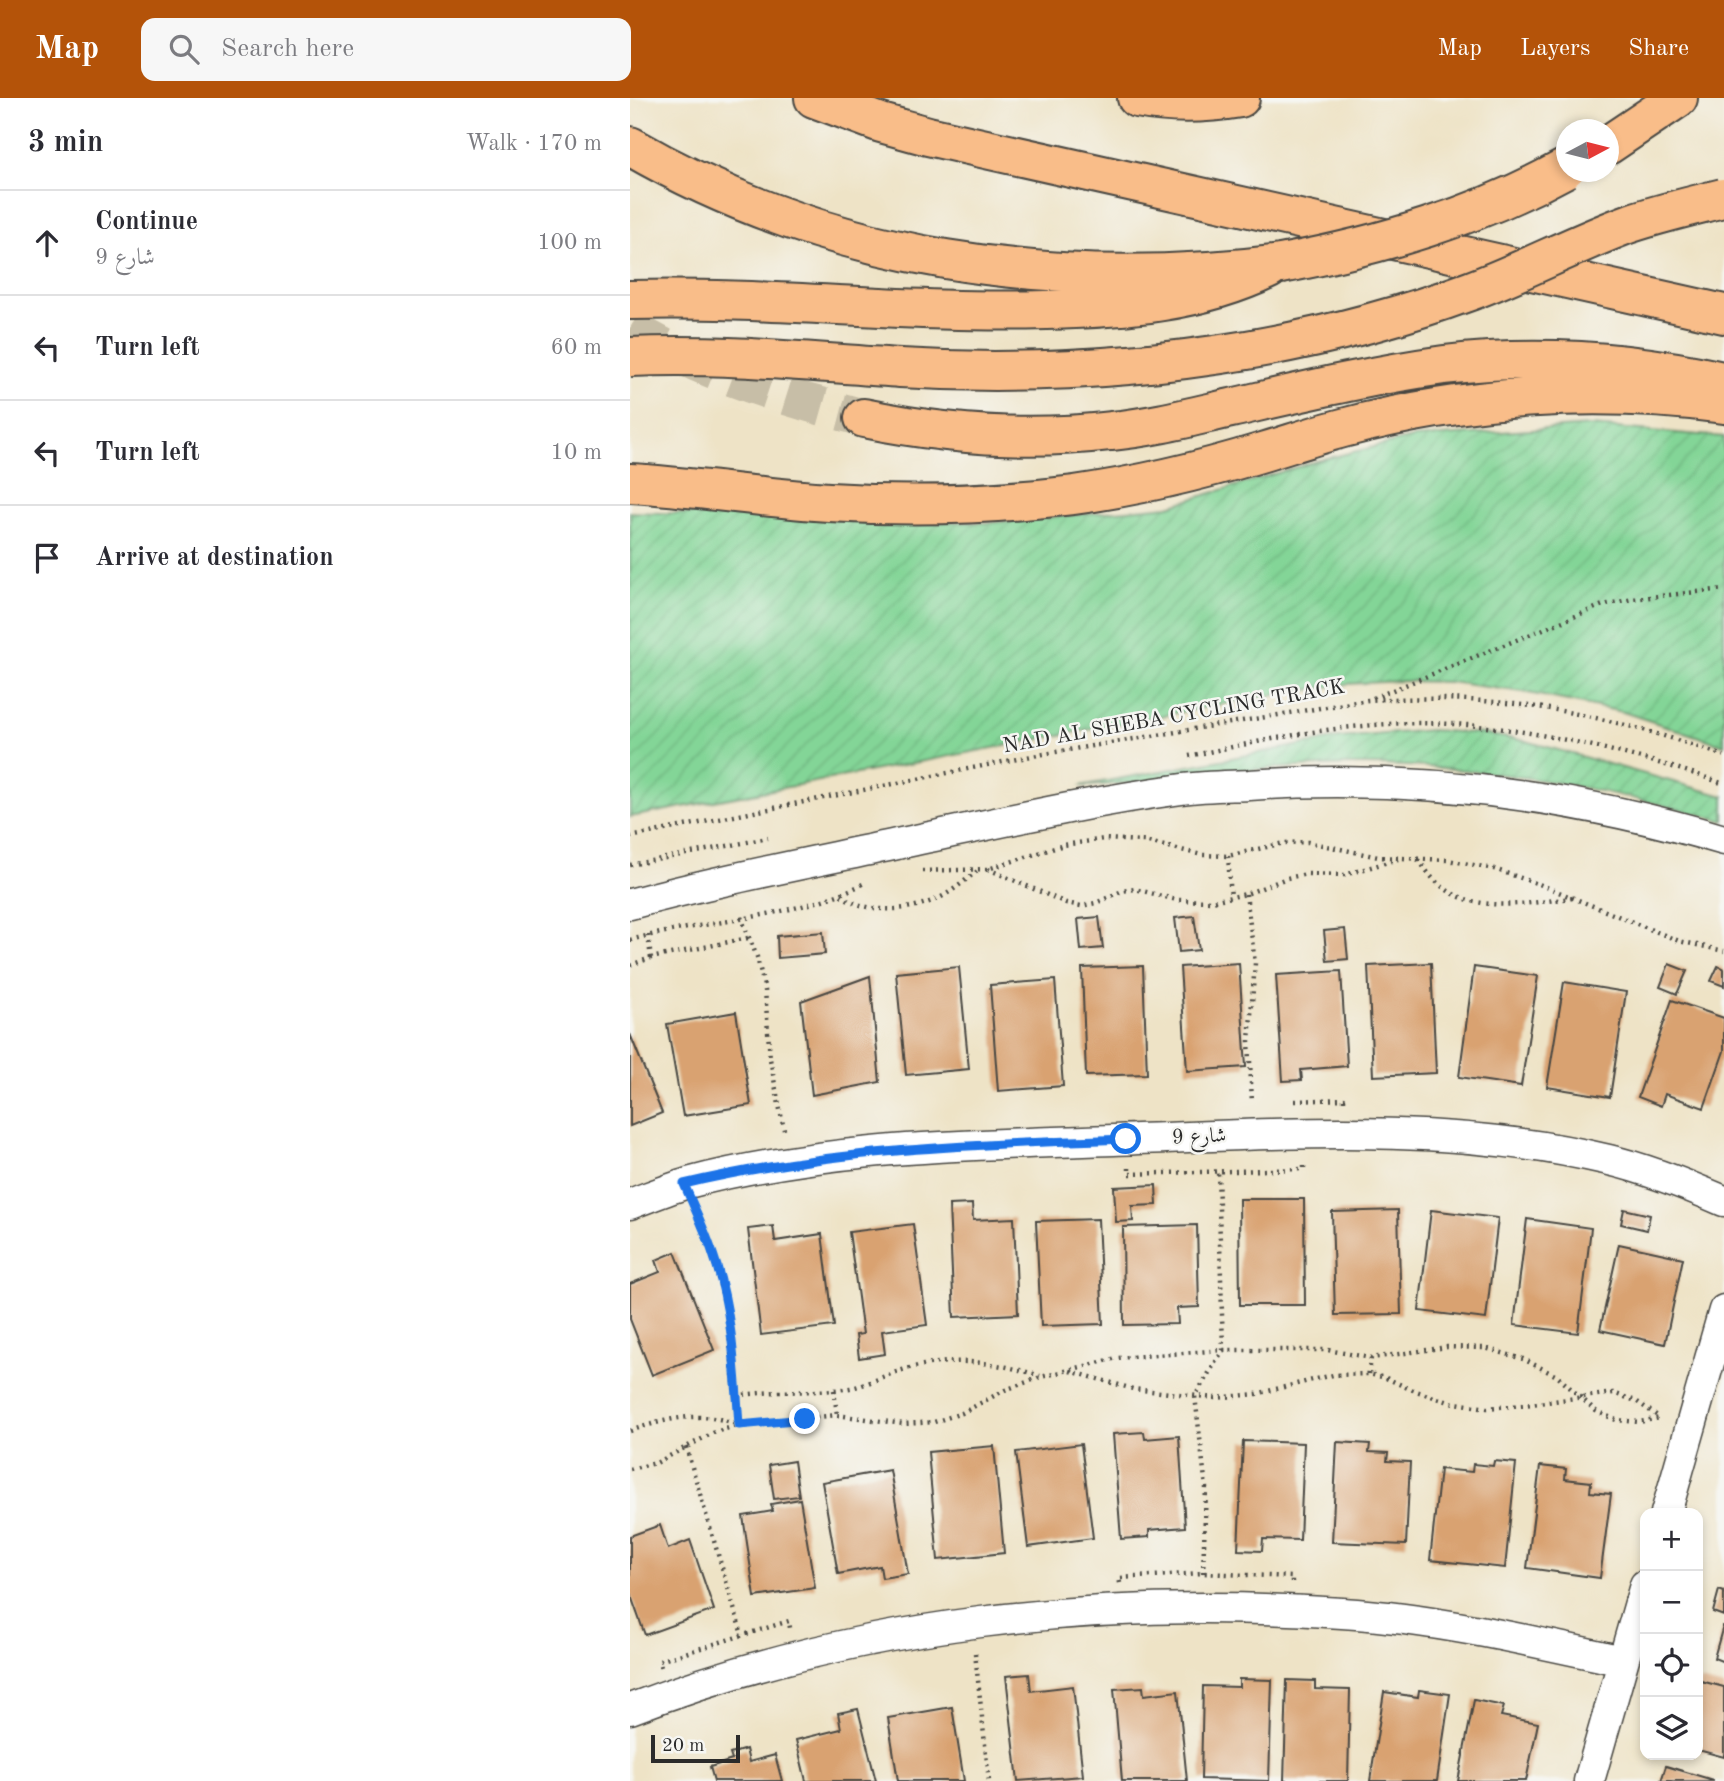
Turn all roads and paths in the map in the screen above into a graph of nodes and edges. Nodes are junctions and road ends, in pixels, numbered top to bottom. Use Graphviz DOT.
graph roads {
  1 [pos="814,98"];
  2 [pos="1137,98"];
  3 [pos="1240,98"];
  4 [pos="1678,98"];
  5 [pos="1619,138"];
  6 [pos="630,146"];
  7 [pos="1556,173"];
  8 [pos="1723,198"];
  9 [pos="1281,264"];
  10 [pos="630,300"];
  11 [pos="1724,314"];
  12 [pos="630,357"];
  13 [pos="1724,381"];
  14 [pos="1724,404"];
  15 [pos="864,418"];
  16 [pos="630,483"];
  17 [pos="1724,589"];
  18 [pos="1368,700"];
  19 [pos="1724,756"];
  20 [pos="630,837"];
  21 [pos="1724,840"];
  22 [pos="1228,856"];
  23 [pos="1401,858"];
  24 [pos="1418,859"];
  25 [pos="988,869"];
  26 [pos="979,870"];
  27 [pos="918,871"];
  28 [pos="873,880"];
  29 [pos="1246,894"];
  30 [pos="841,895"];
  31 [pos="1231,898"];
  32 [pos="1576,898"];
  33 [pos="630,904"];
  34 [pos="741,917"];
  35 [pos="649,935"];
  36 [pos="749,937"];
  37 [pos="630,940"];
  38 [pos="1724,951"];
  39 [pos="651,958"];
  40 [pos="630,965"];
  41 [pos="1252,1103"];
  42 [pos="784,1130"];
  43 [pos="1218,1171"];
  44 [pos="684,1184"];
  45 [pos="1724,1201"];
  46 [pos="630,1204"];
  47 [pos="1724,1310"];
  48 [pos="1223,1350"];
  49 [pos="1371,1358"];
  50 [pos="1070,1371"];
  51 [pos="1369,1374"];
  52 [pos="1041,1377"];
  53 [pos="834,1390"];
  54 [pos="737,1396"];
  55 [pos="1195,1396"];
  56 [pos="1579,1397"];
  57 [pos="836,1415"];
  58 [pos="1660,1418"];
  59 [pos="739,1425"];
  60 [pos="630,1431"];
  61 [pos="1688,1436"];
  62 [pos="686,1447"];
  63 [pos="630,1469"];
  64 [pos="1667,1508"];
  65 [pos="1203,1573"];
  66 [pos="1640,1602"];
  67 [pos="971,1623"];
  68 [pos="742,1635"];
  69 [pos="1623,1661"];
  70 [pos="630,1709"];
  71 [pos="989,1781"];
  72 [pos="1589,1781"];
  1 -- 11 [label="main road"];
  2 -- 3 [label="main road"];
  4 -- 5 [label="main road"];
  6 -- 9 [label="main road"];
  7 -- 9 [label="main road, bridge"];
  8 -- 12 [label="main road, bridge"];
  9 -- 10 [label="main road"];
  13 -- 15 [label="main road"];
  14 -- 16 [label="main road"];
  17 -- 18 [label="path"];
  18 -- 19 [label="path, NAD AL SHEBA CYCLING TRACK"];
  18 -- 20 [label="path, NAD AL SHEBA CYCLING TRACK"];
  21 -- 33 [label="street"];
  22 -- 23 [label="path"];
  22 -- 25 [label="path"];
  22 -- 31 [label="path"];
  23 -- 24 [label="path"];
  23 -- 29 [label="path"];
  24 -- 32 [label="path"];
  24 -- 32 [label="path"];
  25 -- 26 [label="path"];
  25 -- 31 [label="path"];
  26 -- 27 [label="path"];
  26 -- 30 [label="path"];
  28 -- 30 [label="path"];
  29 -- 31 [label="path"];
  29 -- 41 [label="path"];
  30 -- 34 [label="path"];
  32 -- 38 [label="path"];
  34 -- 35 [label="path"];
  34 -- 36 [label="path"];
  35 -- 37 [label="path"];
  35 -- 39 [label="path"];
  36 -- 39 [label="path"];
  36 -- 42 [label="path"];
  39 -- 40 [label="path"];
  43 -- 48 [label="path"];
  44 -- 45 [label="street, شارع 9"];
  44 -- 46 [label="street, شارع 9"];
  44 -- 54 [label="path"];
  47 -- 61 [label="street"];
  48 -- 49 [label="path"];
  48 -- 50 [label="path"];
  48 -- 55 [label="path"];
  49 -- 51 [label="path"];
  49 -- 56 [label="path"];
  50 -- 52 [label="path"];
  50 -- 55 [label="path"];
  51 -- 55 [label="path"];
  51 -- 56 [label="path"];
  52 -- 53 [label="path"];
  52 -- 57 [label="path"];
  53 -- 54 [label="path"];
  53 -- 57 [label="path"];
  54 -- 59 [label="path"];
  55 -- 65 [label="path"];
  56 -- 58 [label="path"];
  56 -- 58 [label="path"];
  57 -- 59 [label="path"];
  58 -- 61 [label="path"];
  59 -- 60 [label="path"];
  59 -- 62 [label="path"];
  61 -- 64 [label="street"];
  62 -- 63 [label="path"];
  62 -- 68 [label="path"];
  66 -- 69 [label="street"];
  67 -- 69 [label="street"];
  67 -- 70 [label="street"];
  67 -- 71 [label="path"];
  69 -- 72 [label="street"];
}
